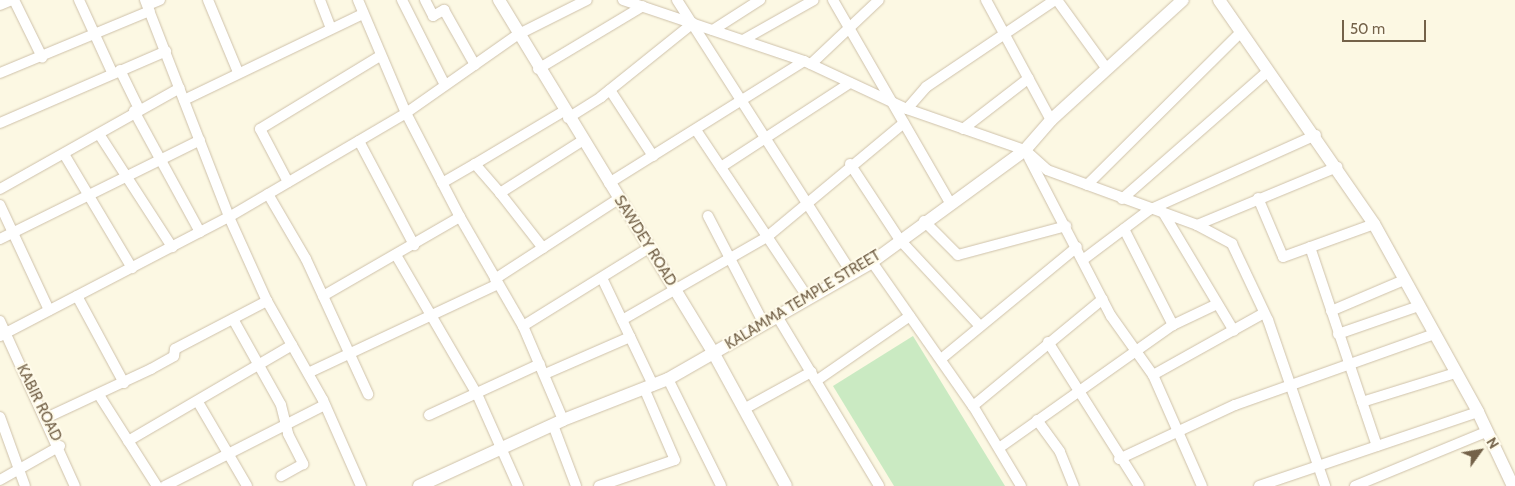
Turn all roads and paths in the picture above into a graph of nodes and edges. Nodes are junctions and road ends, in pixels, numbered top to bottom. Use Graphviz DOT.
graph roads {
  1 [pos="13,0"];
  2 [pos="79,0"];
  3 [pos="160,0"];
  4 [pos="208,0"];
  5 [pos="320,0"];
  6 [pos="358,0"];
  7 [pos="402,0"];
  8 [pos="425,0"];
  9 [pos="499,0"];
  10 [pos="587,0"];
  11 [pos="623,0"];
  12 [pos="677,0"];
  13 [pos="760,0"];
  14 [pos="814,0"];
  15 [pos="833,0"];
  16 [pos="879,0"];
  17 [pos="986,0"];
  18 [pos="1056,0"];
  19 [pos="1183,0"];
  20 [pos="1219,0"];
  21 [pos="0,5"];
  22 [pos="148,5"];
  23 [pos="643,6"];
  24 [pos="363,14"];
  25 [pos="693,23"];
  26 [pos="331,28"];
  27 [pos="849,28"];
  28 [pos="713,30"];
  29 [pos="1241,32"];
  30 [pos="1006,34"];
  31 [pos="95,35"];
  32 [pos="517,35"];
  33 [pos="743,40"];
  34 [pos="166,51"];
  35 [pos="380,56"];
  36 [pos="42,57"];
  37 [pos="807,62"];
  38 [pos="475,65"];
  39 [pos="1107,69"];
  40 [pos="538,70"];
  41 [pos="116,71"];
  42 [pos="238,72"];
  43 [pos="1267,72"];
  44 [pos="0,73"];
  45 [pos="1029,78"];
  46 [pos="850,83"];
  47 [pos="446,85"];
  48 [pos="180,88"];
  49 [pos="610,90"];
  50 [pos="184,100"];
  51 [pos="742,101"];
  52 [pos="891,102"];
  53 [pos="906,108"];
  54 [pos="137,110"];
  55 [pos="406,113"];
  56 [pos="566,114"];
  57 [pos="1051,120"];
  58 [pos="0,123"];
  59 [pos="904,123"];
  60 [pos="963,129"];
  61 [pos="696,130"];
  62 [pos="99,134"];
  63 [pos="1316,135"];
  64 [pos="765,138"];
  65 [pos="200,140"];
  66 [pos="358,141"];
  67 [pos="582,141"];
  68 [pos="1025,150"];
  69 [pos="64,154"];
  70 [pos="653,156"];
  71 [pos="158,160"];
  72 [pos="475,164"];
  73 [pos="850,164"];
  74 [pos="1337,166"];
  75 [pos="720,167"];
  76 [pos="126,178"];
  77 [pos="288,182"];
  78 [pos="442,183"];
  79 [pos="609,183"];
  80 [pos="1087,185"];
  81 [pos="0,189"];
  82 [pos="268,194"];
  83 [pos="500,194"];
  84 [pos="91,197"];
  85 [pos="1258,198"];
  86 [pos="618,199"];
  87 [pos="1122,199"];
  88 [pos="807,203"];
  89 [pos="950,203"];
  90 [pos="0,205"];
  91 [pos="1149,210"];
  92 [pos="1164,214"];
  93 [pos="708,216"];
  94 [pos="229,217"];
  95 [pos="460,217"];
  96 [pos="924,221"];
  97 [pos="1374,224"];
  98 [pos="1197,225"];
  99 [pos="1066,226"];
  100 [pos="1124,229"];
  101 [pos="16,232"];
  102 [pos="200,232"];
  103 [pos="767,236"];
  104 [pos="0,239"];
  105 [pos="900,240"];
  106 [pos="414,245"];
  107 [pos="172,247"];
  108 [pos="1077,247"];
  109 [pos="1310,247"];
  110 [pos="543,248"];
  111 [pos="649,248"];
  112 [pos="396,255"];
  113 [pos="1084,259"];
  114 [pos="732,260"];
  115 [pos="872,262"];
  116 [pos="132,268"];
  117 [pos="850,271"];
  118 [pos="602,278"];
  119 [pos="1404,280"];
  120 [pos="497,281"];
  121 [pos="674,288"];
  122 [pos="77,296"];
  123 [pos="323,296"];
  124 [pos="808,298"];
  125 [pos="1103,299"];
  126 [pos="267,301"];
  127 [pos="1217,304"];
  128 [pos="1419,306"];
  129 [pos="49,310"];
  130 [pos="1331,310"];
  131 [pos="1264,312"];
  132 [pos="777,316"];
  133 [pos="910,316"];
  134 [pos="430,318"];
  135 [pos="233,319"];
  136 [pos="622,320"];
  137 [pos="0,321"];
  138 [pos="764,324"];
  139 [pos="978,324"];
  140 [pos="524,326"];
  141 [pos="1173,326"];
  142 [pos="1234,331"];
  143 [pos="1338,334"];
  144 [pos="1434,334"];
  145 [pos="3,335"];
  146 [pos="630,337"];
  147 [pos="1048,342"];
  148 [pos="292,345"];
  149 [pos="351,350"];
  150 [pos="714,354"];
  151 [pos="1135,355"];
  152 [pos="941,358"];
  153 [pos="540,364"];
  154 [pos="1348,365"];
  155 [pos="259,366"];
  156 [pos="810,372"];
  157 [pos="308,373"];
  158 [pos="1455,373"];
  159 [pos="545,374"];
  160 [pos="1153,375"];
  161 [pos="668,379"];
  162 [pos="816,381"];
  163 [pos="124,383"];
  164 [pos="1290,384"];
  165 [pos="648,386"];
  166 [pos="1078,391"];
  167 [pos="368,394"];
  168 [pos="477,394"];
  169 [pos="99,395"];
  170 [pos="198,402"];
  171 [pos="1362,402"];
  172 [pos="325,405"];
  173 [pos="973,406"];
  174 [pos="744,409"];
  175 [pos="1478,412"];
  176 [pos="429,415"];
  177 [pos="0,417"];
  178 [pos="46,418"];
  179 [pos="1036,420"];
  180 [pos="558,422"];
  181 [pos="288,423"];
  182 [pos="1180,429"];
  183 [pos="1486,432"];
  184 [pos="128,441"];
  185 [pos="60,446"];
  186 [pos="1377,446"];
  187 [pos="500,448"];
  188 [pos="999,448"];
  189 [pos="228,454"];
  190 [pos="1119,459"];
  191 [pos="1318,466"];
  192 [pos="19,468"];
  193 [pos="281,476"];
  194 [pos="0,480"];
  195 [pos="26,486"];
  196 [pos="75,486"];
  197 [pos="157,486"];
  198 [pos="165,486"];
  199 [pos="247,486"];
  200 [pos="361,486"];
  201 [pos="420,486"];
  202 [pos="518,486"];
  203 [pos="576,486"];
  204 [pos="598,486"];
  205 [pos="721,486"];
  206 [pos="786,486"];
  207 [pos="879,486"];
  208 [pos="1021,486"];
  209 [pos="1074,486"];
  210 [pos="1139,486"];
  211 [pos="1202,486"];
  212 [pos="1259,486"];
  213 [pos="1326,486"];
  214 [pos="1355,486"];
  215 [pos="1513,486"];
  1 -- 21 [label="street"];
  1 -- 36 [label="street"];
  2 -- 31 [label="street"];
  3 -- 22 [label="street"];
  4 -- 42 [label="street"];
  5 -- 26 [label="street"];
  6 -- 24 [label="street"];
  7 -- 47 [label="street"];
  8 -- 38 [label="street"];
  9 -- 32 [label="street, SAWDEY ROAD"];
  10 -- 32 [label="street"];
  11 -- 23 [label="street"];
  12 -- 25 [label="street"];
  13 -- 28 [label="street"];
  14 -- 33 [label="street"];
  15 -- 27 [label="street"];
  16 -- 27 [label="street"];
  17 -- 30 [label="street"];
  18 -- 30 [label="street"];
  18 -- 39 [label="street"];
  19 -- 39 [label="street, KALAMMA TEMPLE STREET"];
  20 -- 29 [label="street"];
  22 -- 31 [label="street"];
  22 -- 34 [label="street"];
  23 -- 25 [label="street"];
  23 -- 40 [label="street"];
  24 -- 26 [label="street"];
  24 -- 35 [label="street"];
  25 -- 28 [label="street"];
  25 -- 49 [label="street"];
  25 -- 51 [label="street"];
  26 -- 42 [label="street"];
  27 -- 37 [label="street"];
  27 -- 52 [label="street"];
  28 -- 33 [label="street"];
  29 -- 43 [label="street"];
  29 -- 80 [label="street"];
  30 -- 45 [label="street"];
  30 -- 53 [label="street"];
  31 -- 36 [label="street"];
  31 -- 41 [label="street"];
  32 -- 38 [label="street"];
  32 -- 40 [label="street, SAWDEY ROAD"];
  33 -- 37 [label="street"];
  34 -- 41 [label="street"];
  34 -- 48 [label="street"];
  35 -- 55 [label="street"];
  35 -- 77 [label="street"];
  36 -- 44 [label="street"];
  37 -- 46 [label="street"];
  37 -- 51 [label="street"];
  38 -- 47 [label="street"];
  39 -- 57 [label="street, KALAMMA TEMPLE STREET"];
  40 -- 56 [label="street, SAWDEY ROAD"];
  41 -- 54 [label="street"];
  41 -- 58 [label="street"];
  42 -- 50 [label="street"];
  43 -- 63 [label="street"];
  43 -- 87 [label="street"];
  45 -- 57 [label="street"];
  45 -- 60 [label="street"];
  46 -- 52 [label="street"];
  46 -- 64 [label="street"];
  47 -- 55 [label="street"];
  48 -- 50 [label="street"];
  48 -- 54 [label="street"];
  49 -- 56 [label="street"];
  49 -- 70 [label="street"];
  50 -- 65 [label="street"];
  51 -- 61 [label="street"];
  51 -- 64 [label="street"];
  52 -- 53 [label="street"];
  52 -- 59 [label="street"];
  53 -- 60 [label="street"];
  54 -- 62 [label="street"];
  54 -- 71 [label="street"];
  55 -- 66 [label="street"];
  55 -- 78 [label="street"];
  56 -- 67 [label="street, SAWDEY ROAD"];
  56 -- 72 [label="street"];
  57 -- 68 [label="street, KALAMMA TEMPLE STREET"];
  59 -- 73 [label="street"];
  59 -- 89 [label="street"];
  60 -- 68 [label="street"];
  61 -- 70 [label="street"];
  61 -- 75 [label="street"];
  62 -- 69 [label="street"];
  62 -- 76 [label="street"];
  63 -- 74 [label="street"];
  63 -- 91 [label="street"];
  64 -- 75 [label="street"];
  64 -- 88 [label="street"];
  65 -- 71 [label="street"];
  65 -- 94 [label="street"];
  66 -- 77 [label="street"];
  66 -- 106 [label="street"];
  67 -- 79 [label="street, SAWDEY ROAD"];
  67 -- 83 [label="street"];
  68 -- 80 [label="street"];
  68 -- 89 [label="street, KALAMMA TEMPLE STREET"];
  68 -- 99 [label="street"];
  69 -- 81 [label="street"];
  69 -- 84 [label="street"];
  70 -- 79 [label="street"];
  71 -- 76 [label="street"];
  71 -- 102 [label="street"];
  72 -- 78 [label="street"];
  72 -- 83 [label="street"];
  73 -- 88 [label="street"];
  73 -- 105 [label="street"];
  74 -- 85 [label="street"];
  74 -- 97 [label="street"];
  75 -- 103 [label="street"];
  76 -- 84 [label="street"];
  76 -- 107 [label="street"];
  77 -- 82 [label="street"];
  78 -- 95 [label="street"];
  79 -- 86 [label="street, SAWDEY ROAD"];
  80 -- 87 [label="street"];
  82 -- 94 [label="street"];
  82 -- 123 [label="street"];
  83 -- 110 [label="street"];
  84 -- 101 [label="street"];
  84 -- 116 [label="street"];
  85 -- 98 [label="street"];
  85 -- 109 [label="street"];
  86 -- 110 [label="street"];
  86 -- 111 [label="street, SAWDEY ROAD"];
  87 -- 91 [label="street"];
  88 -- 103 [label="street"];
  88 -- 117 [label="street"];
  89 -- 96 [label="street, KALAMMA TEMPLE STREET"];
  90 -- 101 [label="street"];
  91 -- 92 [label="street"];
  91 -- 100 [label="street"];
  92 -- 98 [label="street"];
  92 -- 127 [label="street"];
  93 -- 114 [label="street"];
  94 -- 102 [label="street"];
  94 -- 126 [label="street"];
  95 -- 106 [label="street"];
  95 -- 120 [label="street"];
  96 -- 99 [label="street"];
  96 -- 105 [label="street, KALAMMA TEMPLE STREET"];
  97 -- 109 [label="street"];
  97 -- 119 [label="street"];
  98 -- 131 [label="street"];
  99 -- 108 [label="street"];
  100 -- 113 [label="street"];
  100 -- 141 [label="street"];
  101 -- 104 [label="street"];
  101 -- 129 [label="street"];
  102 -- 107 [label="street"];
  103 -- 114 [label="street"];
  103 -- 124 [label="street"];
  105 -- 115 [label="street, KALAMMA TEMPLE STREET"];
  105 -- 139 [label="street"];
  106 -- 112 [label="street"];
  107 -- 116 [label="street"];
  108 -- 113 [label="street"];
  108 -- 139 [label="street"];
  109 -- 130 [label="street"];
  110 -- 120 [label="street"];
  111 -- 118 [label="street"];
  111 -- 121 [label="street, SAWDEY ROAD"];
  112 -- 123 [label="street"];
  112 -- 134 [label="street"];
  113 -- 125 [label="street"];
  114 -- 121 [label="street"];
  114 -- 138 [label="street"];
  115 -- 117 [label="street, KALAMMA TEMPLE STREET"];
  115 -- 133 [label="street"];
  116 -- 122 [label="street"];
  117 -- 124 [label="street, KALAMMA TEMPLE STREET"];
  118 -- 136 [label="street"];
  118 -- 140 [label="street"];
  119 -- 128 [label="street"];
  119 -- 130 [label="street"];
  120 -- 134 [label="street"];
  120 -- 140 [label="street"];
  121 -- 136 [label="street"];
  121 -- 150 [label="street, SAWDEY ROAD"];
  122 -- 129 [label="street"];
  122 -- 163 [label="street"];
  123 -- 149 [label="street"];
  124 -- 132 [label="street, KALAMMA TEMPLE STREET"];
  125 -- 147 [label="street"];
  125 -- 151 [label="street"];
  126 -- 135 [label="street"];
  126 -- 148 [label="street"];
  127 -- 141 [label="street"];
  127 -- 142 [label="street"];
  128 -- 143 [label="street"];
  128 -- 144 [label="street"];
  129 -- 145 [label="street"];
  130 -- 143 [label="street"];
  131 -- 142 [label="street"];
  131 -- 164 [label="street"];
  132 -- 138 [label="street, KALAMMA TEMPLE STREET"];
  132 -- 156 [label="street"];
  133 -- 152 [label="street"];
  133 -- 162 [label="street"];
  134 -- 149 [label="street"];
  134 -- 168 [label="street"];
  135 -- 155 [label="street"];
  135 -- 163 [label="street"];
  136 -- 146 [label="street"];
  137 -- 145 [label="street, KABIR ROAD"];
  138 -- 150 [label="street, KALAMMA TEMPLE STREET"];
  139 -- 152 [label="street"];
  140 -- 153 [label="street"];
  141 -- 151 [label="street"];
  142 -- 160 [label="street"];
  143 -- 154 [label="street"];
  144 -- 154 [label="street"];
  144 -- 158 [label="street"];
  145 -- 178 [label="street, KABIR ROAD"];
  146 -- 159 [label="street"];
  146 -- 165 [label="street"];
  147 -- 166 [label="street"];
  147 -- 173 [label="street"];
  148 -- 155 [label="street"];
  148 -- 157 [label="street"];
  149 -- 157 [label="street"];
  149 -- 167 [label="street"];
  150 -- 161 [label="street, KALAMMA TEMPLE STREET"];
  150 -- 174 [label="street, SAWDEY ROAD"];
  151 -- 160 [label="street"];
  151 -- 166 [label="street"];
  152 -- 173 [label="street"];
  153 -- 159 [label="street"];
  153 -- 168 [label="street"];
  154 -- 164 [label="street"];
  154 -- 171 [label="street"];
  155 -- 170 [label="street"];
  155 -- 181 [label="street"];
  156 -- 162 [label="street"];
  156 -- 174 [label="street"];
  157 -- 172 [label="street"];
  158 -- 171 [label="street"];
  158 -- 175 [label="street"];
  159 -- 180 [label="street"];
  160 -- 182 [label="street"];
  161 -- 165 [label="street, KALAMMA TEMPLE STREET"];
  161 -- 205 [label="street"];
  162 -- 207 [label="street"];
  163 -- 169 [label="street"];
  164 -- 182 [label="street"];
  164 -- 191 [label="street"];
  165 -- 180 [label="street, KALAMMA TEMPLE STREET"];
  165 -- 204 [label="street"];
  166 -- 179 [label="street"];
  166 -- 190 [label="street"];
  168 -- 176 [label="street"];
  168 -- 187 [label="street"];
  169 -- 178 [label="street"];
  169 -- 184 [label="street"];
  170 -- 184 [label="street"];
  170 -- 189 [label="street"];
  171 -- 186 [label="street"];
  172 -- 181 [label="street"];
  172 -- 200 [label="street"];
  173 -- 188 [label="street"];
  174 -- 206 [label="street, SAWDEY ROAD"];
  175 -- 183 [label="street"];
  175 -- 186 [label="street"];
  177 -- 192 [label="street"];
  178 -- 185 [label="street, KABIR ROAD"];
  179 -- 188 [label="street"];
  179 -- 209 [label="street"];
  180 -- 187 [label="street, KALAMMA TEMPLE STREET"];
  180 -- 203 [label="street"];
  181 -- 189 [label="street"];
  181 -- 193 [label="street"];
  182 -- 190 [label="street"];
  182 -- 211 [label="street"];
  183 -- 214 [label="street"];
  183 -- 215 [label="street"];
  184 -- 197 [label="street"];
  185 -- 192 [label="street"];
  185 -- 196 [label="street, KABIR ROAD"];
  186 -- 191 [label="street"];
  187 -- 201 [label="street, KALAMMA TEMPLE STREET"];
  187 -- 202 [label="street"];
  188 -- 208 [label="street"];
  189 -- 198 [label="street"];
  189 -- 199 [label="street"];
  190 -- 210 [label="street"];
  191 -- 212 [label="street"];
  191 -- 213 [label="street"];
  192 -- 194 [label="street"];
  192 -- 195 [label="street"];
}
